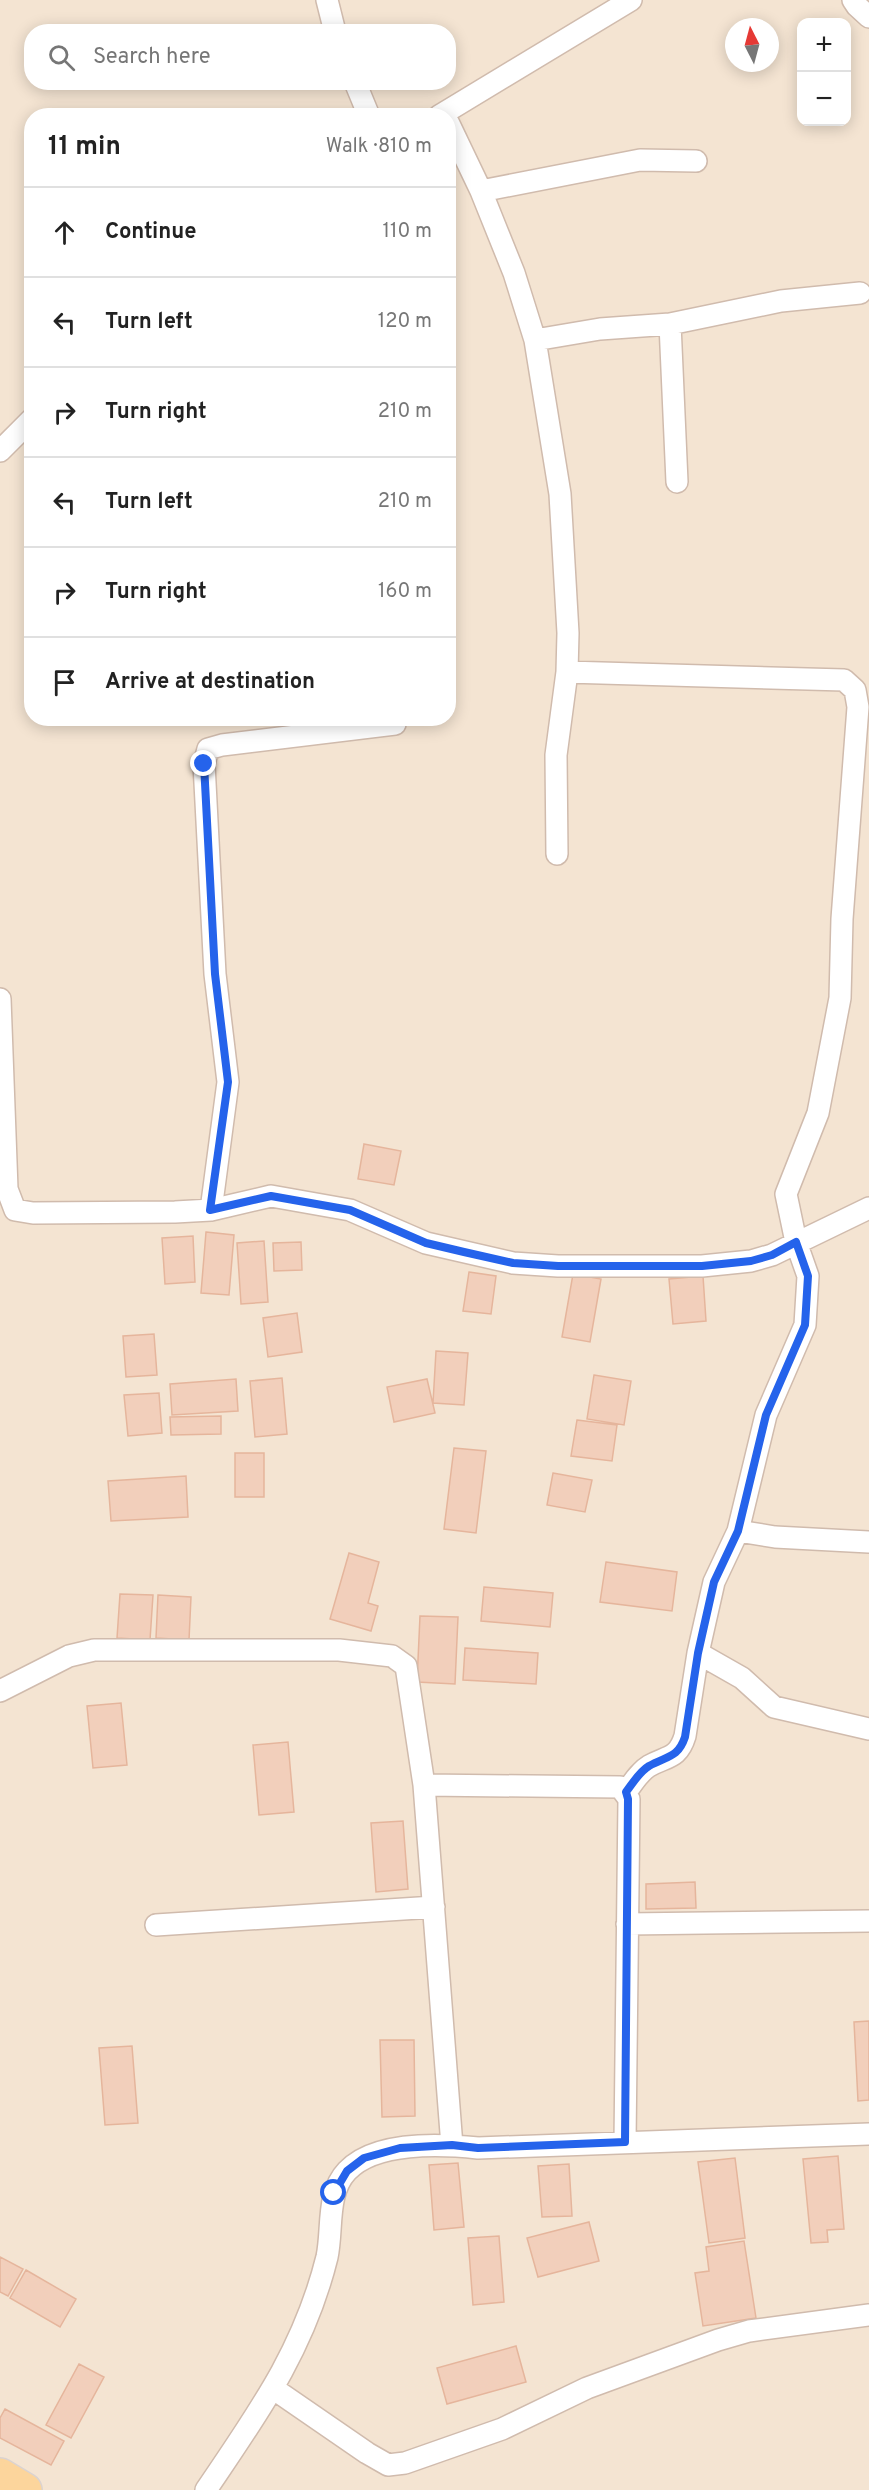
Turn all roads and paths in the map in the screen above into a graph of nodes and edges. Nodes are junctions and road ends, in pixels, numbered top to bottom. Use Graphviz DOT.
graph roads {
  1 [pos="327,0"];
  2 [pos="631,0"];
  3 [pos="853,0"];
  4 [pos="869,17"];
  5 [pos="333,24"];
  6 [pos="358,90"];
  7 [pos="366,108"];
  8 [pos="456,109"];
  9 [pos="456,140"];
  10 [pos="696,160"];
  11 [pos="482,191"];
  12 [pos="860,293"];
  13 [pos="670,324"];
  14 [pos="535,340"];
  15 [pos="24,427"];
  16 [pos="0,451"];
  17 [pos="677,482"];
  18 [pos="567,672"];
  19 [pos="378,726"];
  20 [pos="861,780"];
  21 [pos="557,854"];
  22 [pos="0,999"];
  23 [pos="4,1189"];
  24 [pos="869,1209"];
  25 [pos="210,1210"];
  26 [pos="796,1242"];
  27 [pos="738,1531"];
  28 [pos="869,1542"];
  29 [pos="698,1653"];
  30 [pos="0,1691"];
  31 [pos="869,1729"];
  32 [pos="424,1785"];
  33 [pos="626,1792"];
  34 [pos="434,1906"];
  35 [pos="869,1921"];
  36 [pos="627,1924"];
  37 [pos="156,1925"];
  38 [pos="869,2134"];
  39 [pos="625,2142"];
  40 [pos="452,2145"];
  41 [pos="869,2315"];
  42 [pos="274,2390"];
  43 [pos="0,2475"];
  44 [pos="25,2490"];
  45 [pos="206,2490"];
  1 -- 5 [label="street"];
  2 -- 8 [label="street"];
  3 -- 4 [label="street"];
  6 -- 7 [label="street"];
  9 -- 11 [label="street"];
  10 -- 11 [label="street"];
  11 -- 14 [label="street"];
  12 -- 13 [label="street"];
  13 -- 14 [label="street"];
  13 -- 17 [label="street"];
  14 -- 18 [label="street"];
  15 -- 16 [label="street"];
  18 -- 20 [label="street"];
  18 -- 21 [label="street"];
  19 -- 25 [label="street"];
  20 -- 26 [label="street"];
  22 -- 23 [label="street"];
  23 -- 25 [label="street"];
  24 -- 26 [label="street"];
  25 -- 26 [label="street"];
  26 -- 27 [label="street"];
  27 -- 28 [label="street"];
  27 -- 29 [label="street"];
  29 -- 31 [label="street"];
  29 -- 33 [label="street"];
  30 -- 32 [label="street"];
  32 -- 33 [label="street"];
  32 -- 34 [label="street"];
  33 -- 36 [label="street"];
  34 -- 37 [label="street"];
  34 -- 40 [label="street"];
  35 -- 36 [label="street"];
  36 -- 39 [label="street"];
  38 -- 39 [label="street"];
  39 -- 40 [label="street"];
  40 -- 42 [label="street"];
  41 -- 42 [label="street"];
  42 -- 45 [label="street"];
  43 -- 44 [label="main road"];
}
